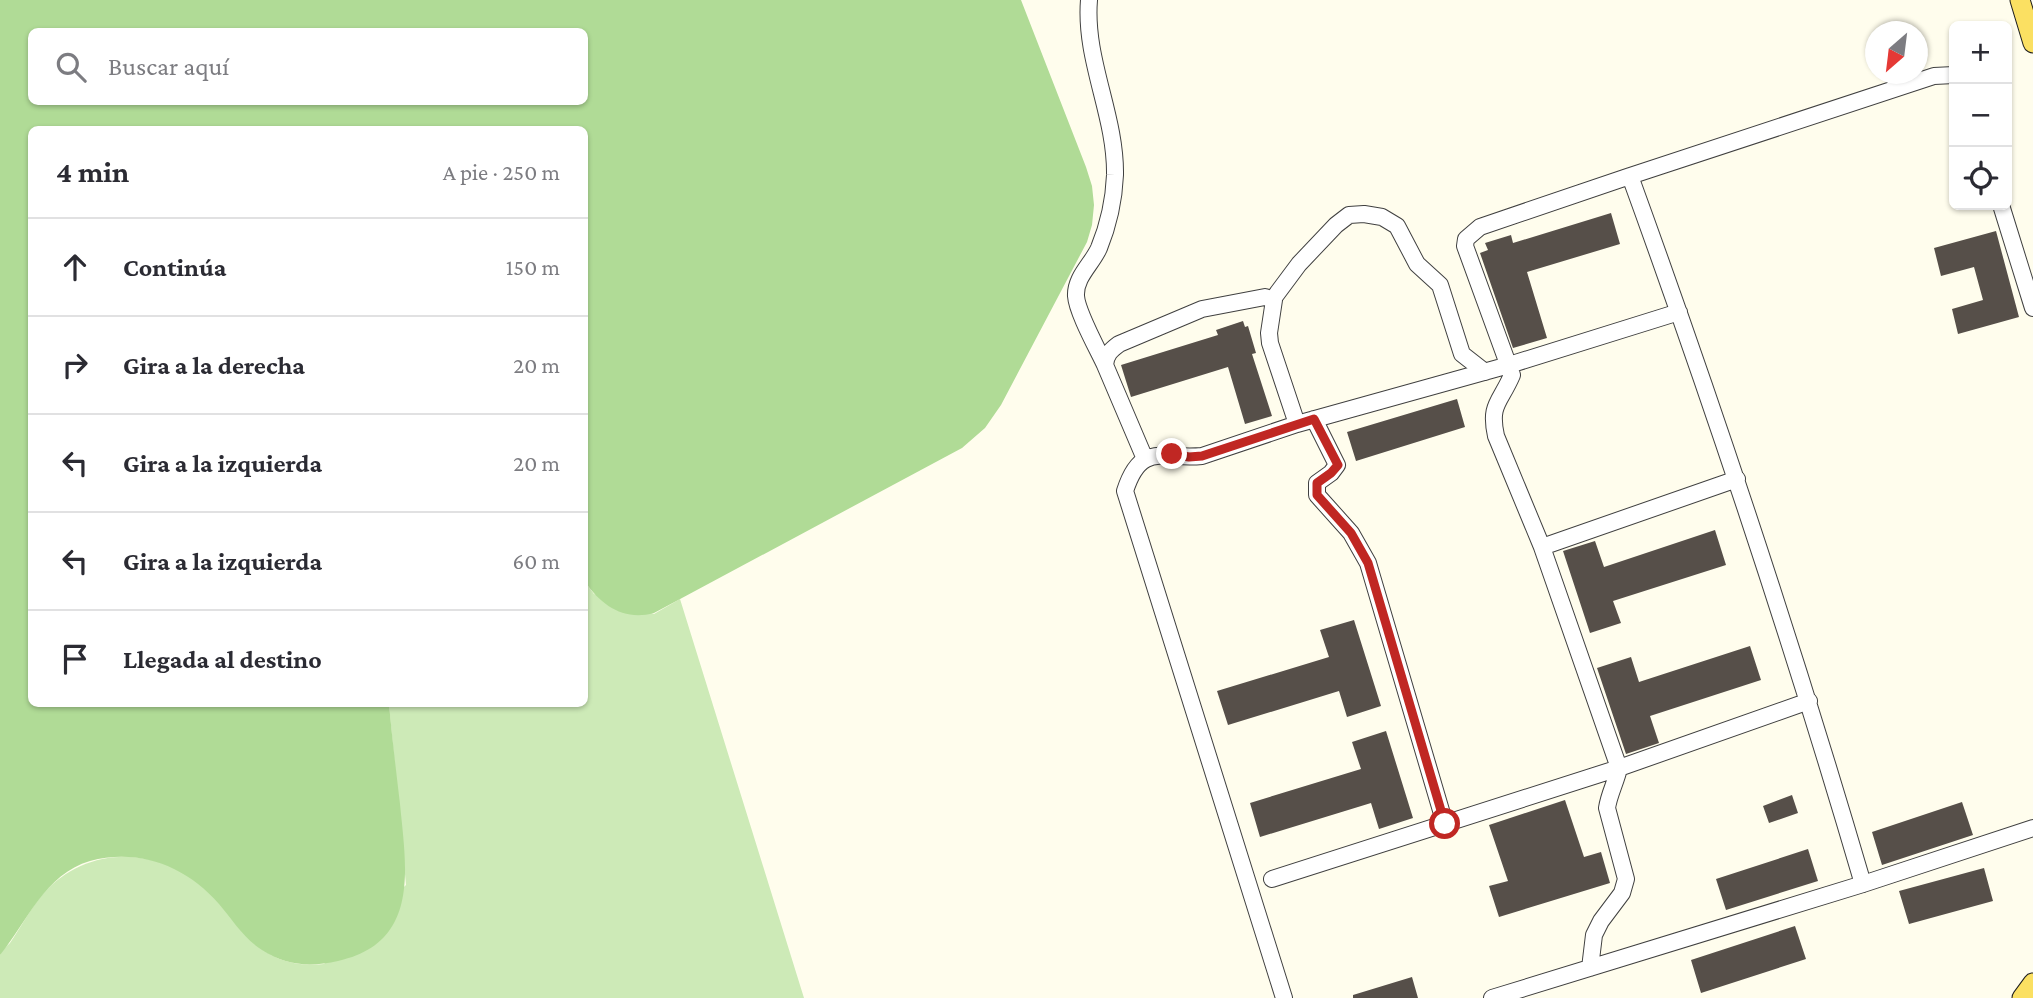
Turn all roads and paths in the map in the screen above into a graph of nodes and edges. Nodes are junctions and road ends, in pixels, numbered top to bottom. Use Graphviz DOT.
graph roads {
  1 [pos="1089,0"];
  2 [pos="2020,0"];
  3 [pos="2033,43"];
  4 [pos="1949,75"];
  5 [pos="1630,176"];
  6 [pos="2003,210"];
  7 [pos="1273,299"];
  8 [pos="2033,308"];
  9 [pos="1679,312"];
  10 [pos="1105,365"];
  11 [pos="1509,365"];
  12 [pos="1485,372"];
  13 [pos="1314,419"];
  14 [pos="1297,424"];
  15 [pos="1145,459"];
  16 [pos="1737,479"];
  17 [pos="1542,547"];
  18 [pos="1809,701"];
  19 [pos="1619,768"];
  20 [pos="1445,824"];
  21 [pos="2033,828"];
  22 [pos="1272,879"];
  23 [pos="1863,884"];
  24 [pos="1590,968"];
  25 [pos="2033,983"];
  26 [pos="1284,998"];
  27 [pos="1493,998"];
  28 [pos="2021,998"];
  1 -- 10 [label="lane"];
  2 -- 3 [label="main road"];
  4 -- 5 [label="lane"];
  5 -- 9 [label="lane"];
  5 -- 11 [label="lane"];
  6 -- 8 [label="lane"];
  7 -- 10 [label="lane"];
  7 -- 12 [label="lane"];
  7 -- 14 [label="lane"];
  9 -- 11 [label="lane"];
  9 -- 16 [label="lane"];
  10 -- 15 [label="lane"];
  11 -- 12 [label="lane"];
  11 -- 17 [label="lane"];
  12 -- 13 [label="lane"];
  13 -- 14 [label="lane"];
  13 -- 20 [label="lane"];
  14 -- 15 [label="lane"];
  15 -- 26 [label="lane"];
  16 -- 17 [label="lane"];
  16 -- 18 [label="lane"];
  17 -- 19 [label="lane"];
  18 -- 19 [label="lane"];
  18 -- 23 [label="lane"];
  19 -- 20 [label="lane"];
  19 -- 24 [label="lane"];
  20 -- 22 [label="lane"];
  21 -- 23 [label="lane"];
  23 -- 24 [label="lane"];
  24 -- 27 [label="lane"];
  25 -- 28 [label="main road"];
}
